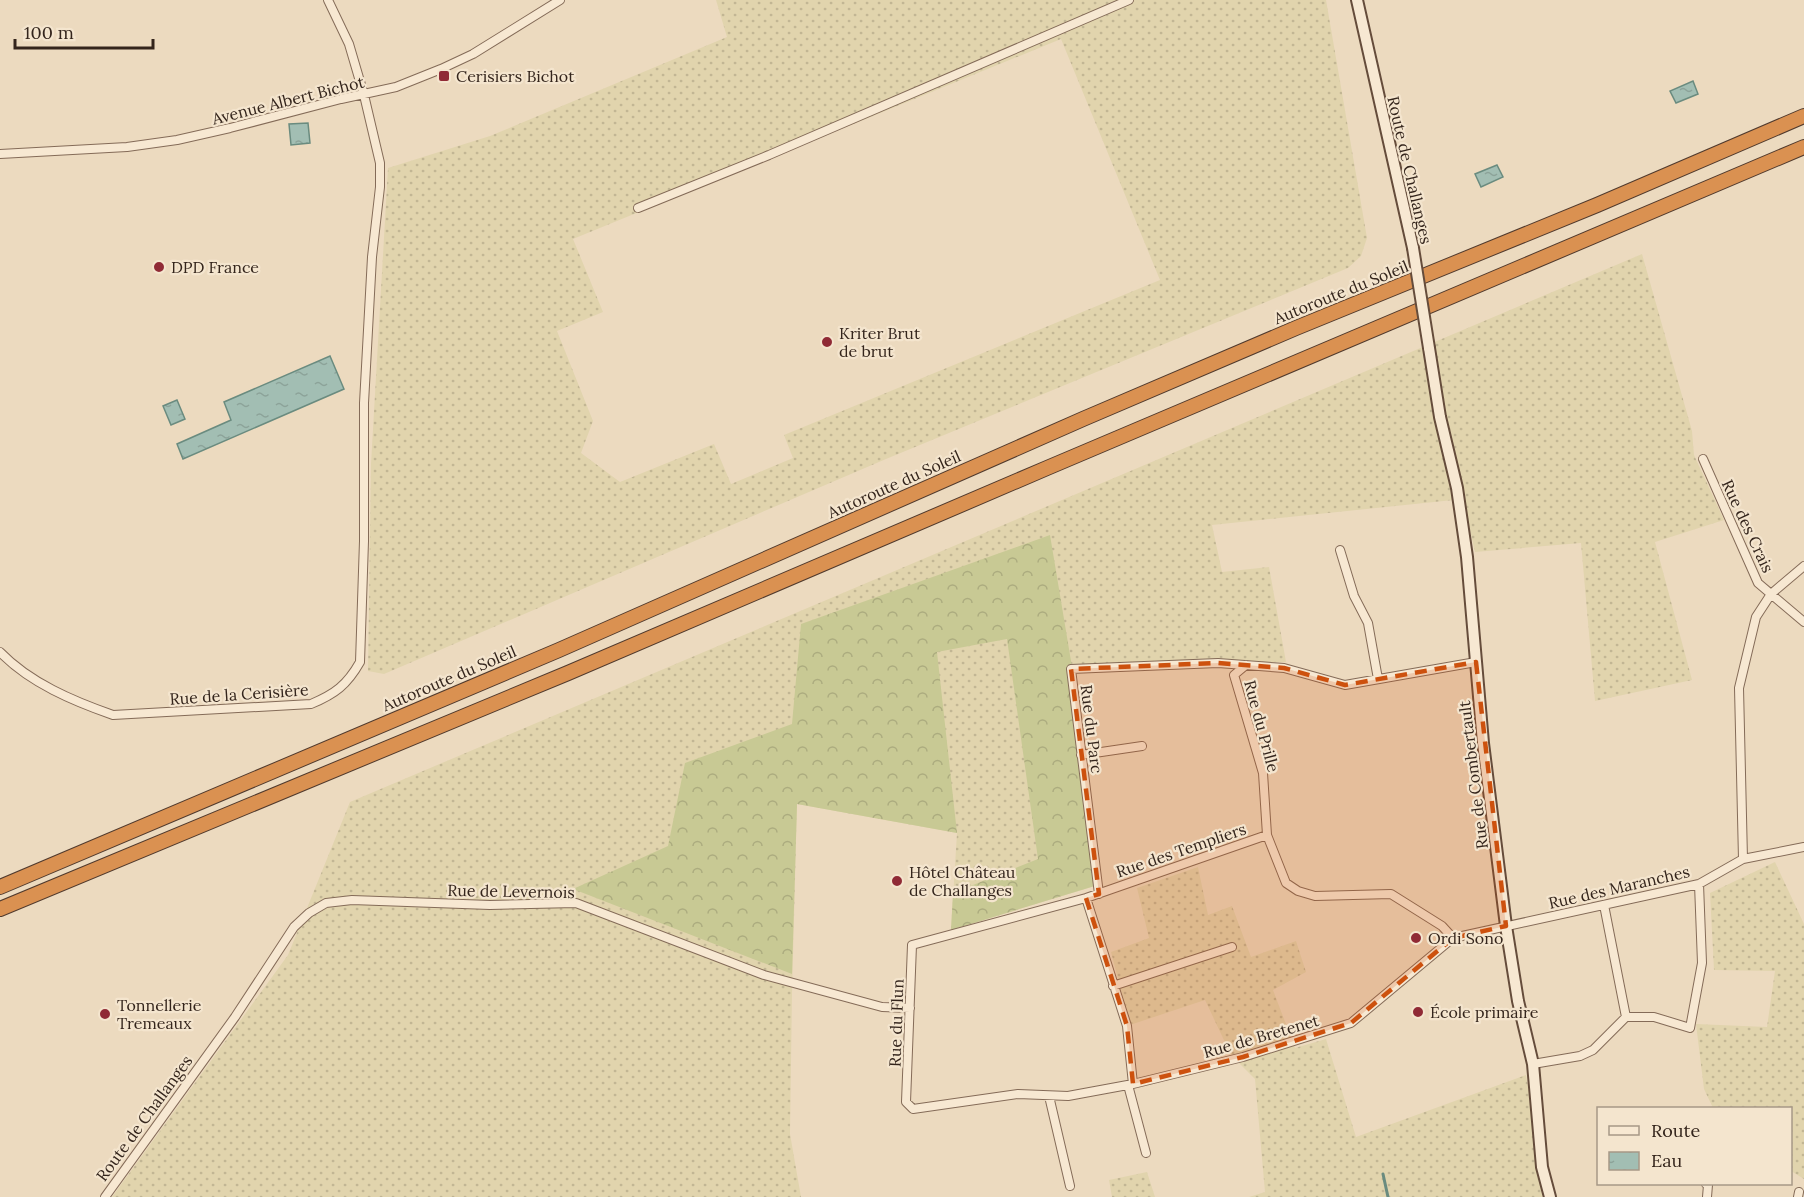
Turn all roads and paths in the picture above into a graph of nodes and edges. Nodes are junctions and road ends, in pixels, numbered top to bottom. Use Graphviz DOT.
graph roads {
  1 [pos="328,0"];
  2 [pos="560,0"];
  3 [pos="1129,0"];
  4 [pos="1357,0"];
  5 [pos="364,95"];
  6 [pos="1804,116"];
  7 [pos="1804,147"];
  8 [pos="0,154"];
  9 [pos="638,208"];
  10 [pos="1429,348"];
  11 [pos="1702,459"];
  12 [pos="1340,550"];
  13 [pos="1804,566"];
  14 [pos="1771,594"];
  15 [pos="1804,622"];
  16 [pos="0,652"];
  17 [pos="1476,662"];
  18 [pos="1246,665"];
  19 [pos="1378,680"];
  20 [pos="1142,746"];
  21 [pos="1082,755"];
  22 [pos="1267,835"];
  23 [pos="1804,847"];
  24 [pos="1743,858"];
  25 [pos="1699,884"];
  26 [pos="0,887"];
  27 [pos="1099,894"];
  28 [pos="1086,898"];
  29 [pos="1604,905"];
  30 [pos="0,909"];
  31 [pos="1506,926"];
  32 [pos="1452,938"];
  33 [pos="912,945"];
  34 [pos="1232,947"];
  35 [pos="1113,986"];
  36 [pos="910,1008"];
  37 [pos="1626,1017"];
  38 [pos="228,1027"];
  39 [pos="1533,1064"];
  40 [pos="1130,1085"];
  41 [pos="1049,1096"];
  42 [pos="906,1102"];
  43 [pos="1146,1153"];
  44 [pos="1070,1186"];
  45 [pos="105,1197"];
  46 [pos="1550,1197"];
  1 -- 5 [label="street, Rue de la Cerisière"];
  2 -- 5 [label="street, Avenue Albert Bichot"];
  3 -- 9 [label="street"];
  4 -- 10 [label="street, Route de Challanges, bridge"];
  5 -- 8 [label="street, Avenue Albert Bichot"];
  5 -- 16 [label="street, Rue de la Cerisière"];
  6 -- 26 [label="highway, Autoroute du Soleil"];
  7 -- 30 [label="highway"];
  10 -- 17 [label="street, Rue de Combertault"];
  11 -- 14 [label="street, Rue des Crais"];
  12 -- 19 [label="street"];
  13 -- 14 [label="street"];
  14 -- 15 [label="street, Rue des Crais"];
  14 -- 24 [label="street"];
  17 -- 19 [label="street"];
  17 -- 31 [label="street, Rue de Combertault"];
  18 -- 19 [label="street"];
  18 -- 21 [label="street, Rue du Parc"];
  18 -- 22 [label="street, Rue du Prille"];
  20 -- 21 [label="street"];
  21 -- 27 [label="street, Rue du Parc"];
  22 -- 27 [label="street, Rue des Templiers"];
  22 -- 32 [label="street, Rue des Templiers"];
  23 -- 24 [label="street, Rue des Maranches"];
  24 -- 25 [label="street, Rue des Maranches"];
  25 -- 29 [label="street, Rue des Maranches"];
  25 -- 37 [label="street"];
  27 -- 28 [label="street, Rue des Templiers"];
  28 -- 33 [label="street, Rue des Templiers"];
  28 -- 35 [label="street"];
  29 -- 31 [label="street, Rue des Maranches"];
  29 -- 37 [label="street"];
  31 -- 32 [label="street, Rue des Maranches"];
  31 -- 39 [label="street, Rue de Combertault"];
  32 -- 40 [label="street, Rue de Bretenet"];
  33 -- 36 [label="street, Rue du Flun"];
  34 -- 35 [label="street"];
  35 -- 40 [label="street"];
  36 -- 38 [label="street, Rue de Levernois"];
  36 -- 42 [label="street, Rue du Flun"];
  37 -- 39 [label="street"];
  38 -- 45 [label="street, Route de Challanges"];
  39 -- 46 [label="street, Rue de Combertault"];
  40 -- 41 [label="street, Rue de Bretenet"];
  40 -- 43 [label="street"];
  41 -- 42 [label="street, Rue de Bretenet"];
  41 -- 44 [label="street"];
}
